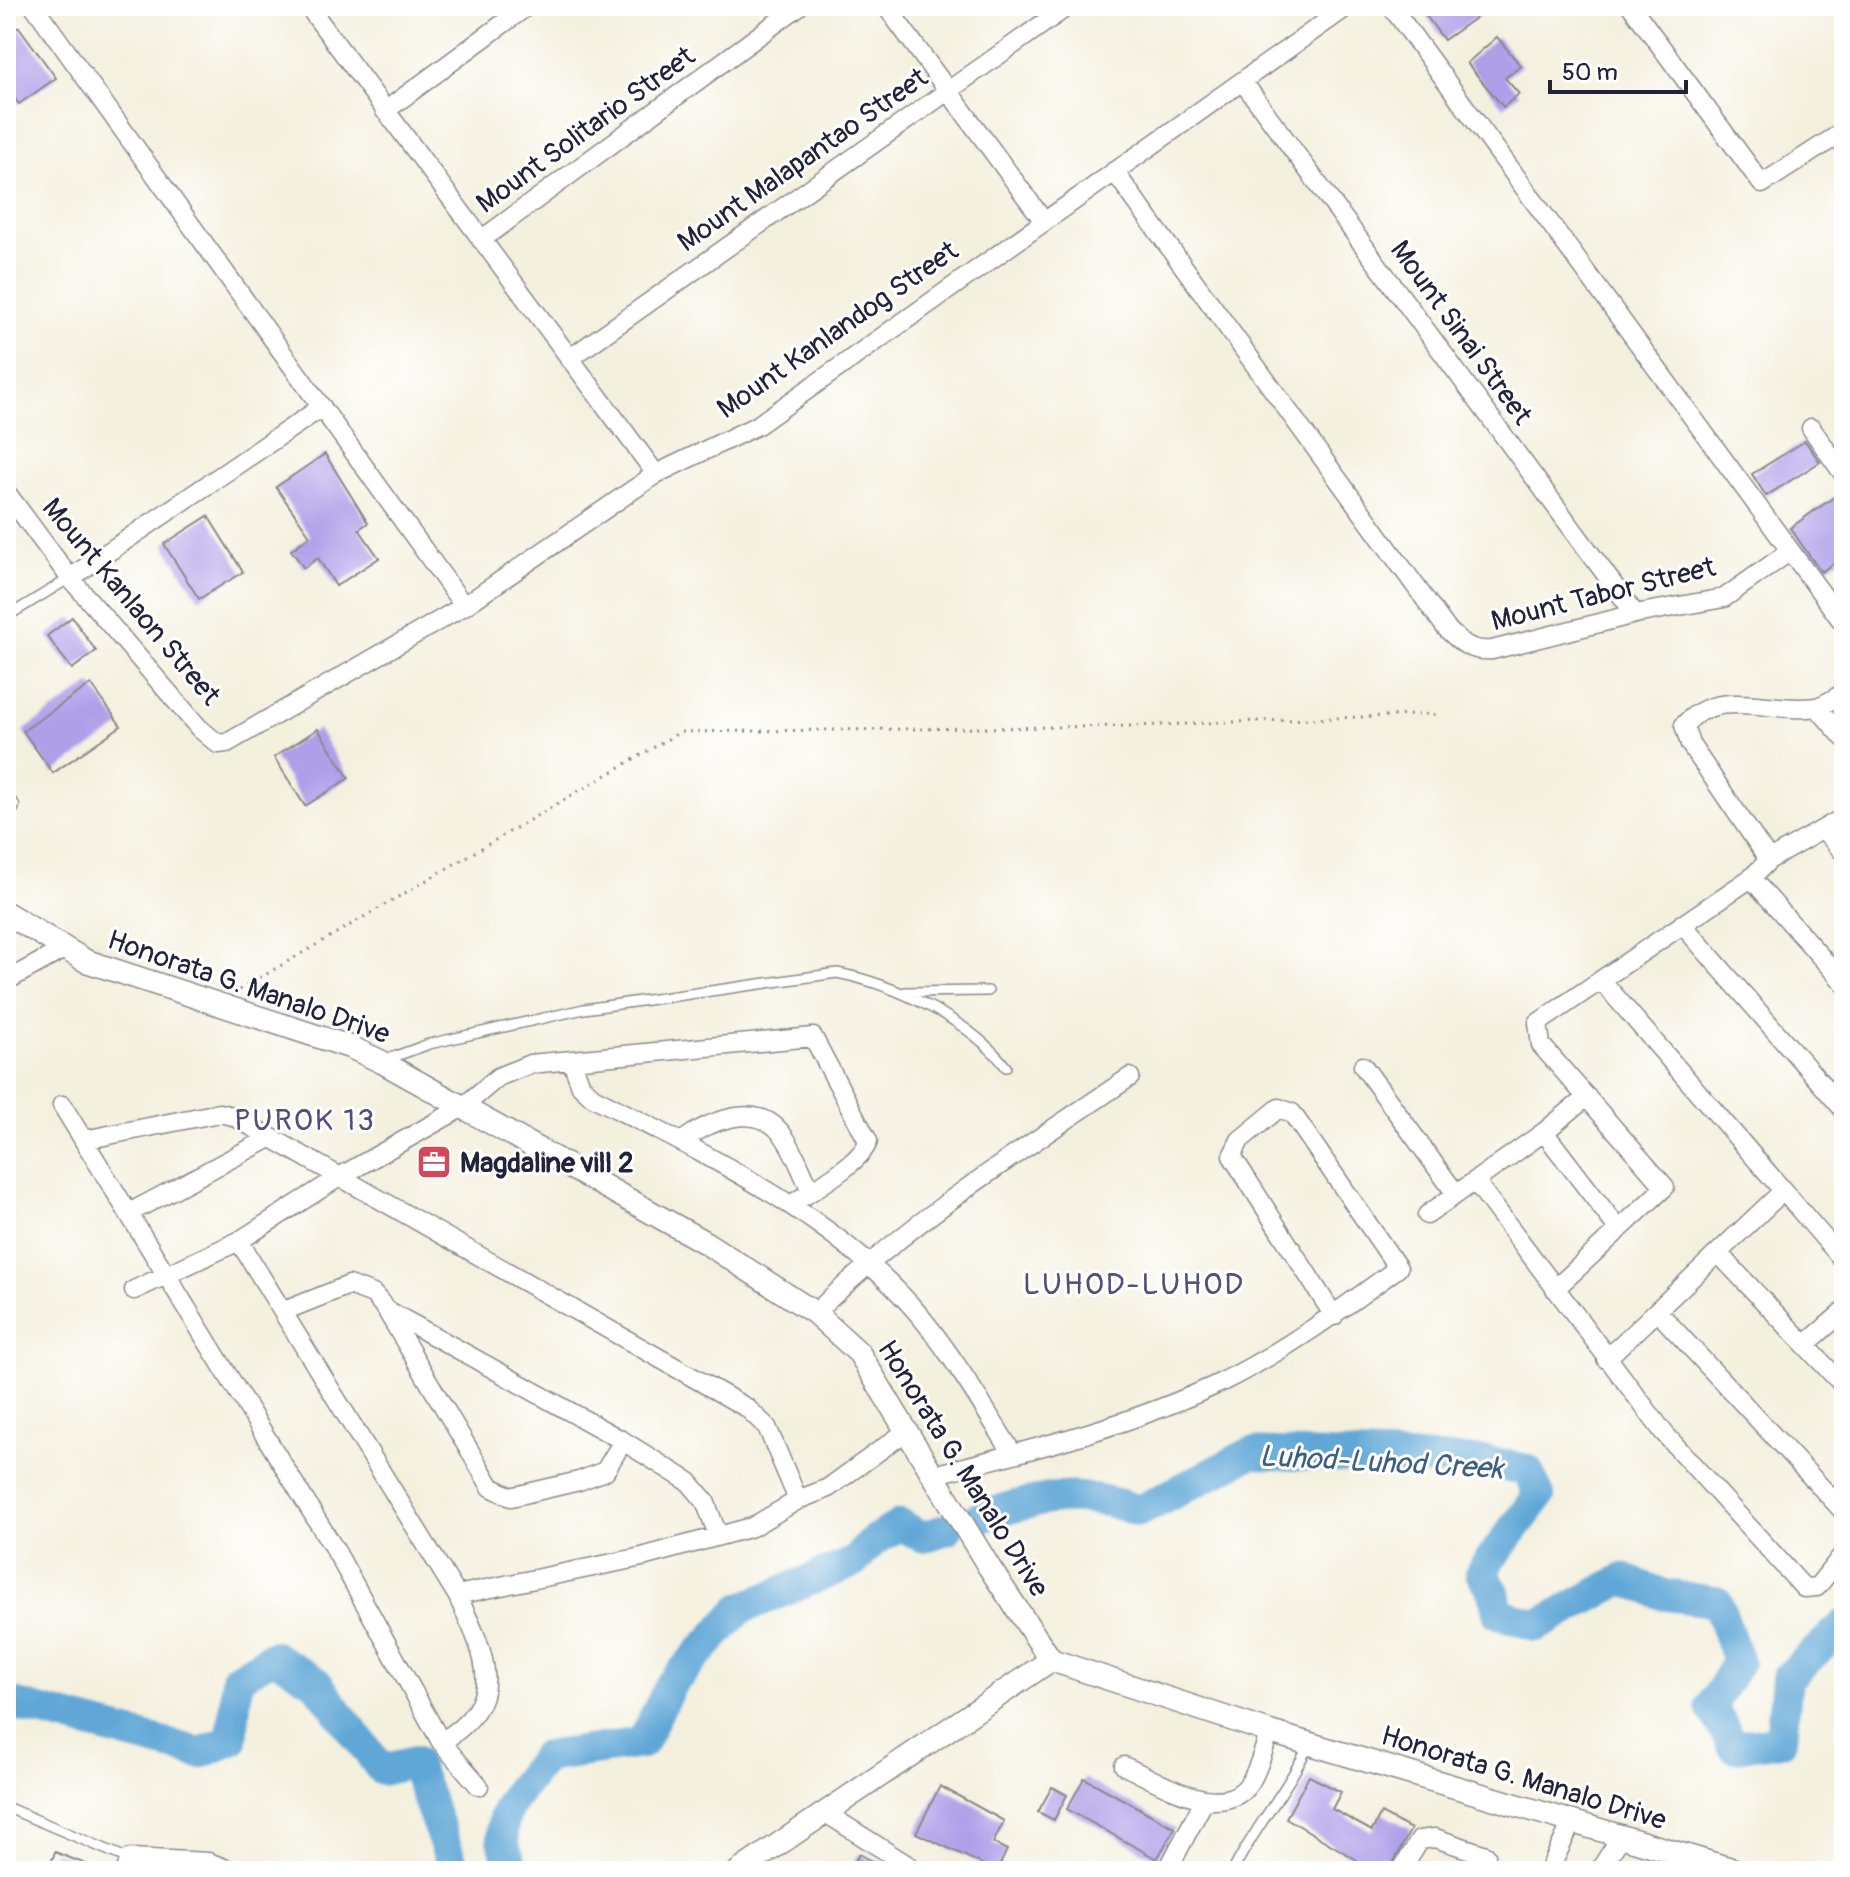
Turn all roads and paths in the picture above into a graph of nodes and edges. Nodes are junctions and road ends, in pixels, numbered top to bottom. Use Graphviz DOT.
graph roads {
  1 [pos="34,6"];
  2 [pos="308,6"];
  3 [pos="527,6"];
  4 [pos="799,6"];
  5 [pos="886,6"];
  6 [pos="1068,6"];
  7 [pos="1348,6"];
  8 [pos="1391,6"];
  9 [pos="1631,6"];
  10 [pos="1243,82"];
  11 [pos="948,90"];
  12 [pos="385,111"];
  13 [pos="1844,131"];
  14 [pos="1114,171"];
  15 [pos="1043,220"];
  16 [pos="481,240"];
  17 [pos="569,359"];
  18 [pos="322,407"];
  19 [pos="1811,428"];
  20 [pos="656,474"];
  21 [pos="1844,475"];
  22 [pos="6,492"];
  23 [pos="1789,552"];
  24 [pos="70,578"];
  25 [pos="464,606"];
  26 [pos="1635,614"];
  27 [pos="6,617"];
  28 [pos="1844,624"];
  29 [pos="1844,693"];
  30 [pos="1817,707"];
  31 [pos="1438,714"];
  32 [pos="1844,738"];
  33 [pos="218,744"];
  34 [pos="1844,817"];
  35 [pos="1825,831"];
  36 [pos="1844,853"];
  37 [pos="1769,860"];
  38 [pos="1751,878"];
  39 [pos="6,913"];
  40 [pos="1682,924"];
  41 [pos="62,950"];
  42 [pos="1601,980"];
  43 [pos="6,981"];
  44 [pos="1844,983"];
  45 [pos="988,991"];
  46 [pos="901,992"];
  47 [pos="215,1004"];
  48 [pos="382,1062"];
  49 [pos="572,1062"];
  50 [pos="1363,1066"];
  51 [pos="1006,1067"];
  52 [pos="1130,1077"];
  53 [pos="1587,1097"];
  54 [pos="62,1105"];
  55 [pos="463,1107"];
  56 [pos="1844,1110"];
  57 [pos="1544,1132"];
  58 [pos="270,1138"];
  59 [pos="84,1140"];
  60 [pos="681,1142"];
  61 [pos="341,1176"];
  62 [pos="1475,1181"];
  63 [pos="811,1190"];
  64 [pos="1782,1192"];
  65 [pos="1456,1194"];
  66 [pos="791,1205"];
  67 [pos="129,1213"];
  68 [pos="1427,1215"];
  69 [pos="1619,1230"];
  70 [pos="239,1241"];
  71 [pos="1718,1253"];
  72 [pos="1844,1261"];
  73 [pos="867,1263"];
  74 [pos="165,1273"];
  75 [pos="1555,1289"];
  76 [pos="134,1290"];
  77 [pos="387,1310"];
  78 [pos="284,1311"];
  79 [pos="1657,1311"];
  80 [pos="1844,1311"];
  81 [pos="815,1313"];
  82 [pos="1334,1316"];
  83 [pos="1806,1344"];
  84 [pos="1606,1359"];
  85 [pos="1844,1386"];
  86 [pos="908,1430"];
  87 [pos="623,1441"];
  88 [pos="1013,1454"];
  89 [pos="933,1475"];
  90 [pos="798,1500"];
  91 [pos="1844,1512"];
  92 [pos="718,1535"];
  93 [pos="1844,1553"];
  94 [pos="457,1595"];
  95 [pos="1051,1660"];
  96 [pos="1270,1732"];
  97 [pos="441,1742"];
  98 [pos="1309,1744"];
  99 [pos="1124,1766"];
  100 [pos="479,1786"];
  101 [pos="1204,1801"];
  102 [pos="6,1807"];
  103 [pos="824,1812"];
  104 [pos="1572,1822"];
  105 [pos="1621,1837"];
  106 [pos="130,1866"];
  107 [pos="226,1871"];
  108 [pos="739,1871"];
  109 [pos="917,1871"];
  110 [pos="1167,1871"];
  111 [pos="1233,1871"];
  112 [pos="1401,1871"];
  113 [pos="1483,1871"];
  114 [pos="1549,1871"];
  115 [pos="1599,1871"];
  116 [pos="1738,1871"];
  1 -- 18 [label="street"];
  2 -- 12 [label="street"];
  3 -- 12 [label="street"];
  4 -- 16 [label="street, Mount Solitario Street"];
  5 -- 11 [label="street"];
  6 -- 11 [label="street, Mount Malapantao Street"];
  7 -- 10 [label="street, Mount Kanlandog Street"];
  8 -- 23 [label="street"];
  9 -- 13 [label="street"];
  10 -- 14 [label="street, Mount Kanlandog Street"];
  10 -- 26 [label="street, Mount Sinai Street"];
  11 -- 15 [label="street"];
  11 -- 17 [label="street, Mount Malapantao Street"];
  12 -- 16 [label="street"];
  14 -- 15 [label="street, Mount Kanlandog Street"];
  14 -- 26 [label="street, Mount Tabor Street"];
  15 -- 20 [label="street, Mount Kanlandog Street"];
  16 -- 17 [label="street"];
  17 -- 20 [label="street"];
  18 -- 24 [label="street"];
  18 -- 25 [label="street"];
  19 -- 21 [label="street"];
  20 -- 25 [label="street, Mount Kanlandog Street"];
  22 -- 24 [label="street, Mount Kanlaon Street"];
  23 -- 26 [label="street, Mount Tabor Street"];
  23 -- 28 [label="street"];
  24 -- 27 [label="lane"];
  24 -- 33 [label="street, Mount Kanlaon Street"];
  25 -- 33 [label="street, Mount Kanlandog Street"];
  29 -- 30 [label="street"];
  30 -- 32 [label="street"];
  30 -- 37 [label="street"];
  31 -- 47 [label="path"];
  34 -- 35 [label="street"];
  35 -- 36 [label="street"];
  35 -- 37 [label="street"];
  37 -- 38 [label="street"];
  38 -- 40 [label="street"];
  38 -- 44 [label="street"];
  39 -- 41 [label="street, Honorata G. Manalo Drive"];
  40 -- 42 [label="street"];
  40 -- 56 [label="street"];
  41 -- 43 [label="street"];
  41 -- 47 [label="street, Honorata G. Manalo Drive"];
  42 -- 53 [label="street"];
  42 -- 64 [label="street"];
  45 -- 46 [label="lane"];
  46 -- 48 [label="lane"];
  46 -- 51 [label="lane"];
  47 -- 48 [label="street, Honorata G. Manalo Drive"];
  48 -- 55 [label="street, Honorata G. Manalo Drive"];
  49 -- 55 [label="street"];
  49 -- 60 [label="street"];
  49 -- 63 [label="street"];
  50 -- 65 [label="street"];
  52 -- 73 [label="street"];
  53 -- 57 [label="street"];
  53 -- 69 [label="street"];
  54 -- 59 [label="street"];
  55 -- 61 [label="street"];
  55 -- 81 [label="street, Honorata G. Manalo Drive"];
  57 -- 62 [label="street"];
  57 -- 69 [label="street"];
  58 -- 59 [label="street"];
  58 -- 61 [label="street"];
  58 -- 67 [label="street"];
  59 -- 67 [label="street"];
  60 -- 63 [label="street"];
  60 -- 66 [label="street"];
  61 -- 70 [label="street"];
  61 -- 90 [label="street"];
  62 -- 65 [label="street"];
  62 -- 75 [label="street"];
  63 -- 66 [label="street"];
  64 -- 71 [label="street"];
  64 -- 72 [label="street"];
  65 -- 68 [label="street"];
  66 -- 73 [label="street"];
  67 -- 74 [label="street"];
  69 -- 75 [label="street"];
  70 -- 74 [label="street"];
  70 -- 78 [label="street"];
  71 -- 79 [label="street"];
  71 -- 83 [label="street"];
  73 -- 81 [label="street"];
  73 -- 88 [label="street"];
  74 -- 76 [label="street"];
  74 -- 97 [label="street"];
  75 -- 84 [label="street"];
  77 -- 78 [label="street"];
  77 -- 87 [label="street"];
  77 -- 87 [label="street"];
  78 -- 94 [label="street"];
  79 -- 84 [label="street"];
  79 -- 91 [label="street"];
  80 -- 83 [label="street"];
  81 -- 86 [label="street, Honorata G. Manalo Drive"];
  82 -- 82 [label="street"];
  82 -- 88 [label="street"];
  83 -- 85 [label="street"];
  84 -- 93 [label="street"];
  86 -- 89 [label="street, Honorata G. Manalo Drive"];
  86 -- 90 [label="street"];
  87 -- 92 [label="street"];
  88 -- 89 [label="street"];
  89 -- 95 [label="street, Honorata G. Manalo Drive"];
  90 -- 92 [label="street"];
  92 -- 94 [label="street"];
  94 -- 97 [label="street"];
  95 -- 96 [label="street, Honorata G. Manalo Drive"];
  95 -- 103 [label="street"];
  96 -- 98 [label="street, Honorata G. Manalo Drive"];
  96 -- 101 [label="street"];
  97 -- 100 [label="street"];
  98 -- 104 [label="street, Honorata G. Manalo Drive"];
  98 -- 111 [label="lane"];
  99 -- 101 [label="street"];
  101 -- 110 [label="street"];
  102 -- 106 [label="lane"];
  103 -- 108 [label="street"];
  103 -- 109 [label="street"];
  104 -- 105 [label="street, Honorata G. Manalo Drive"];
  104 -- 114 [label="street"];
  105 -- 115 [label="street"];
  105 -- 116 [label="street, Honorata G. Manalo Drive"];
  106 -- 107 [label="street"];
  112 -- 113 [label="street"];
}
